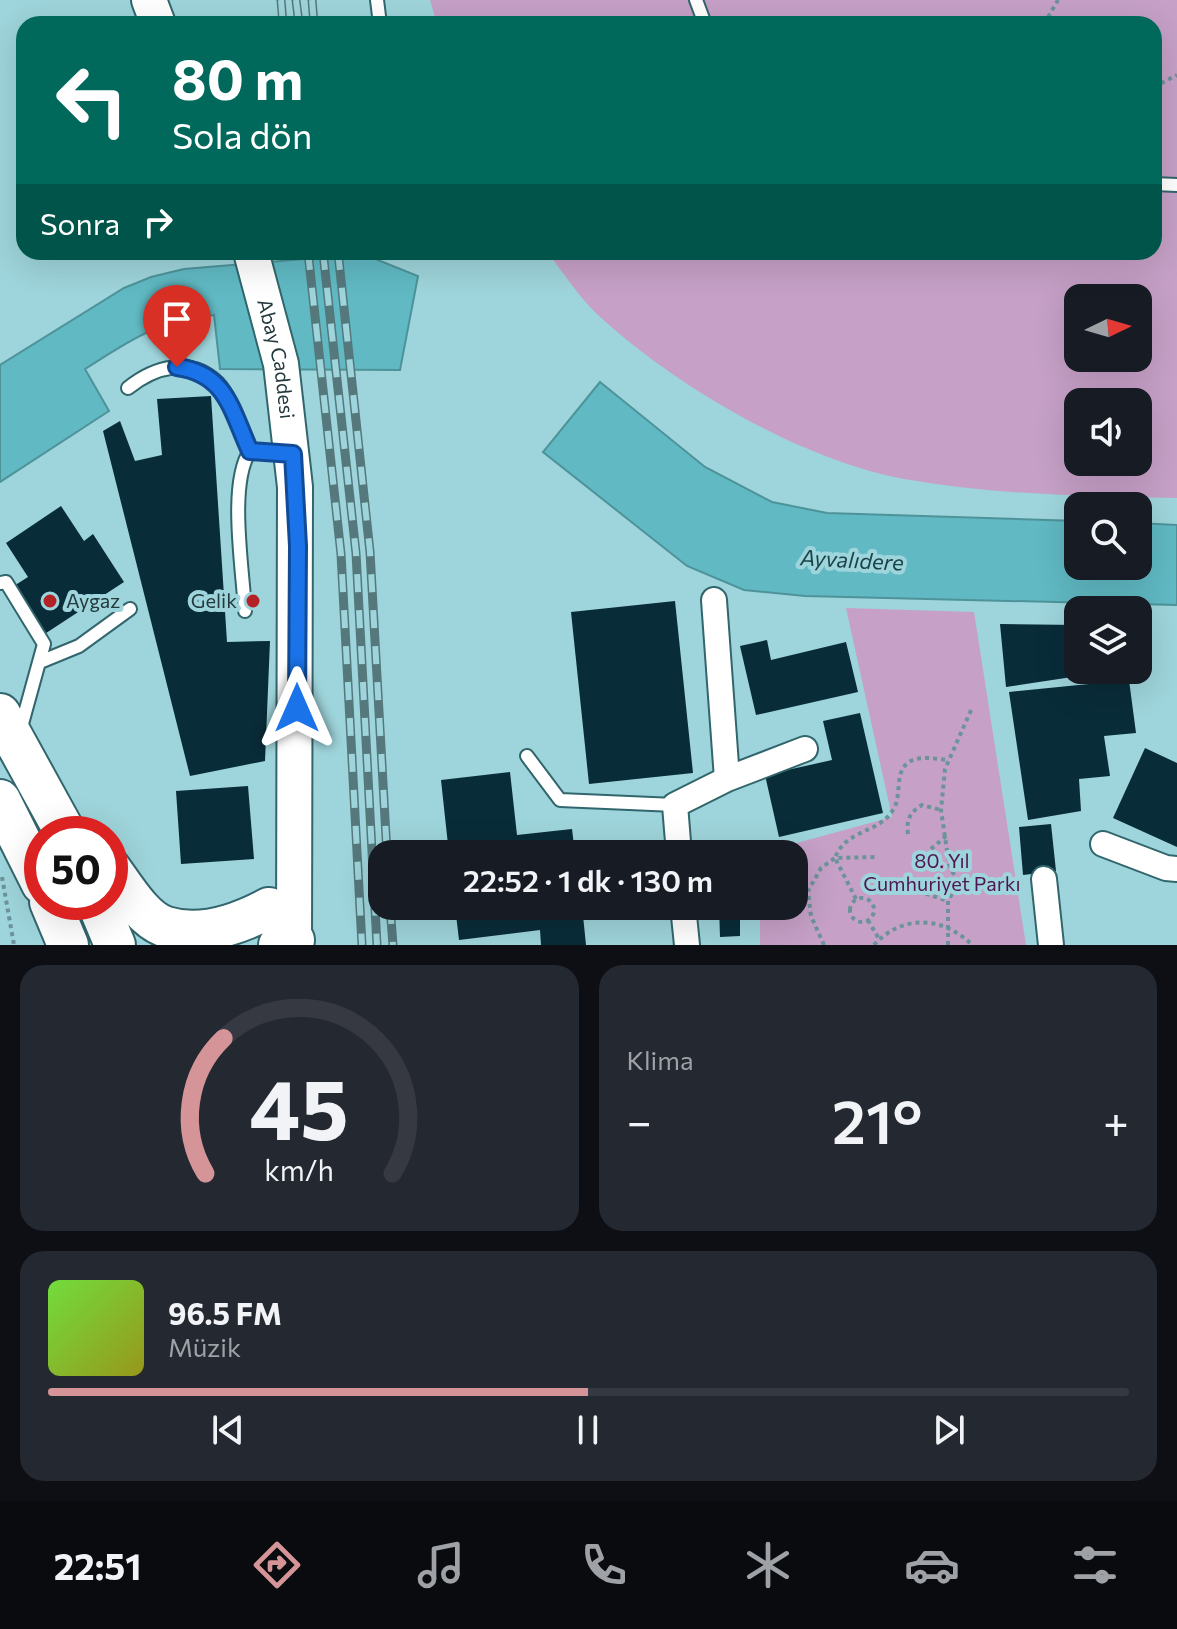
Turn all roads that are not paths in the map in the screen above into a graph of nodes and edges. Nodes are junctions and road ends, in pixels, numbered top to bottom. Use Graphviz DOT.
graph roads {
  1 [pos="253,260"];
  2 [pos="128,388"];
  3 [pos="250,451"];
  4 [pos="293,454"];
  5 [pos="0,583"];
  6 [pos="714,600"];
  7 [pos="130,609"];
  8 [pos="245,611"];
  9 [pos="40,662"];
  10 [pos="8,728"];
  11 [pos="805,749"];
  12 [pos="527,756"];
  13 [pos="727,779"];
  14 [pos="0,800"];
  15 [pos="675,805"];
  16 [pos="56,816"];
  17 [pos="77,816"];
  18 [pos="678,840"];
  19 [pos="1103,844"];
  20 [pos="24,848"];
  21 [pos="1177,869"];
  22 [pos="1044,879"];
  23 [pos="128,893"];
  24 [pos="58,920"];
  25 [pos="105,920"];
  26 [pos="684,920"];
  27 [pos="283,931"];
  28 [pos="68,945"];
  29 [pos="115,945"];
  30 [pos="687,945"];
  31 [pos="1051,945"];
  1 -- 4 [label="main road, Abay Caddesi"];
  2 -- 3 [label="lane"];
  3 -- 4 [label="lane"];
  3 -- 8 [label="lane"];
  4 -- 27 [label="main road, Abay Caddesi"];
  5 -- 9 [label="lane"];
  6 -- 13 [label="street"];
  7 -- 9 [label="lane"];
  9 -- 10 [label="lane"];
  10 -- 16 [label="highway"];
  10 -- 17 [label="highway"];
  11 -- 13 [label="street"];
  12 -- 15 [label="lane"];
  13 -- 15 [label="street"];
  14 -- 20 [label="highway"];
  15 -- 18 [label="street"];
  19 -- 21 [label="street"];
  22 -- 31 [label="street"];
  23 -- 27 [label="highway"];
  24 -- 28 [label="highway"];
  25 -- 29 [label="highway"];
  26 -- 30 [label="street"];
}
